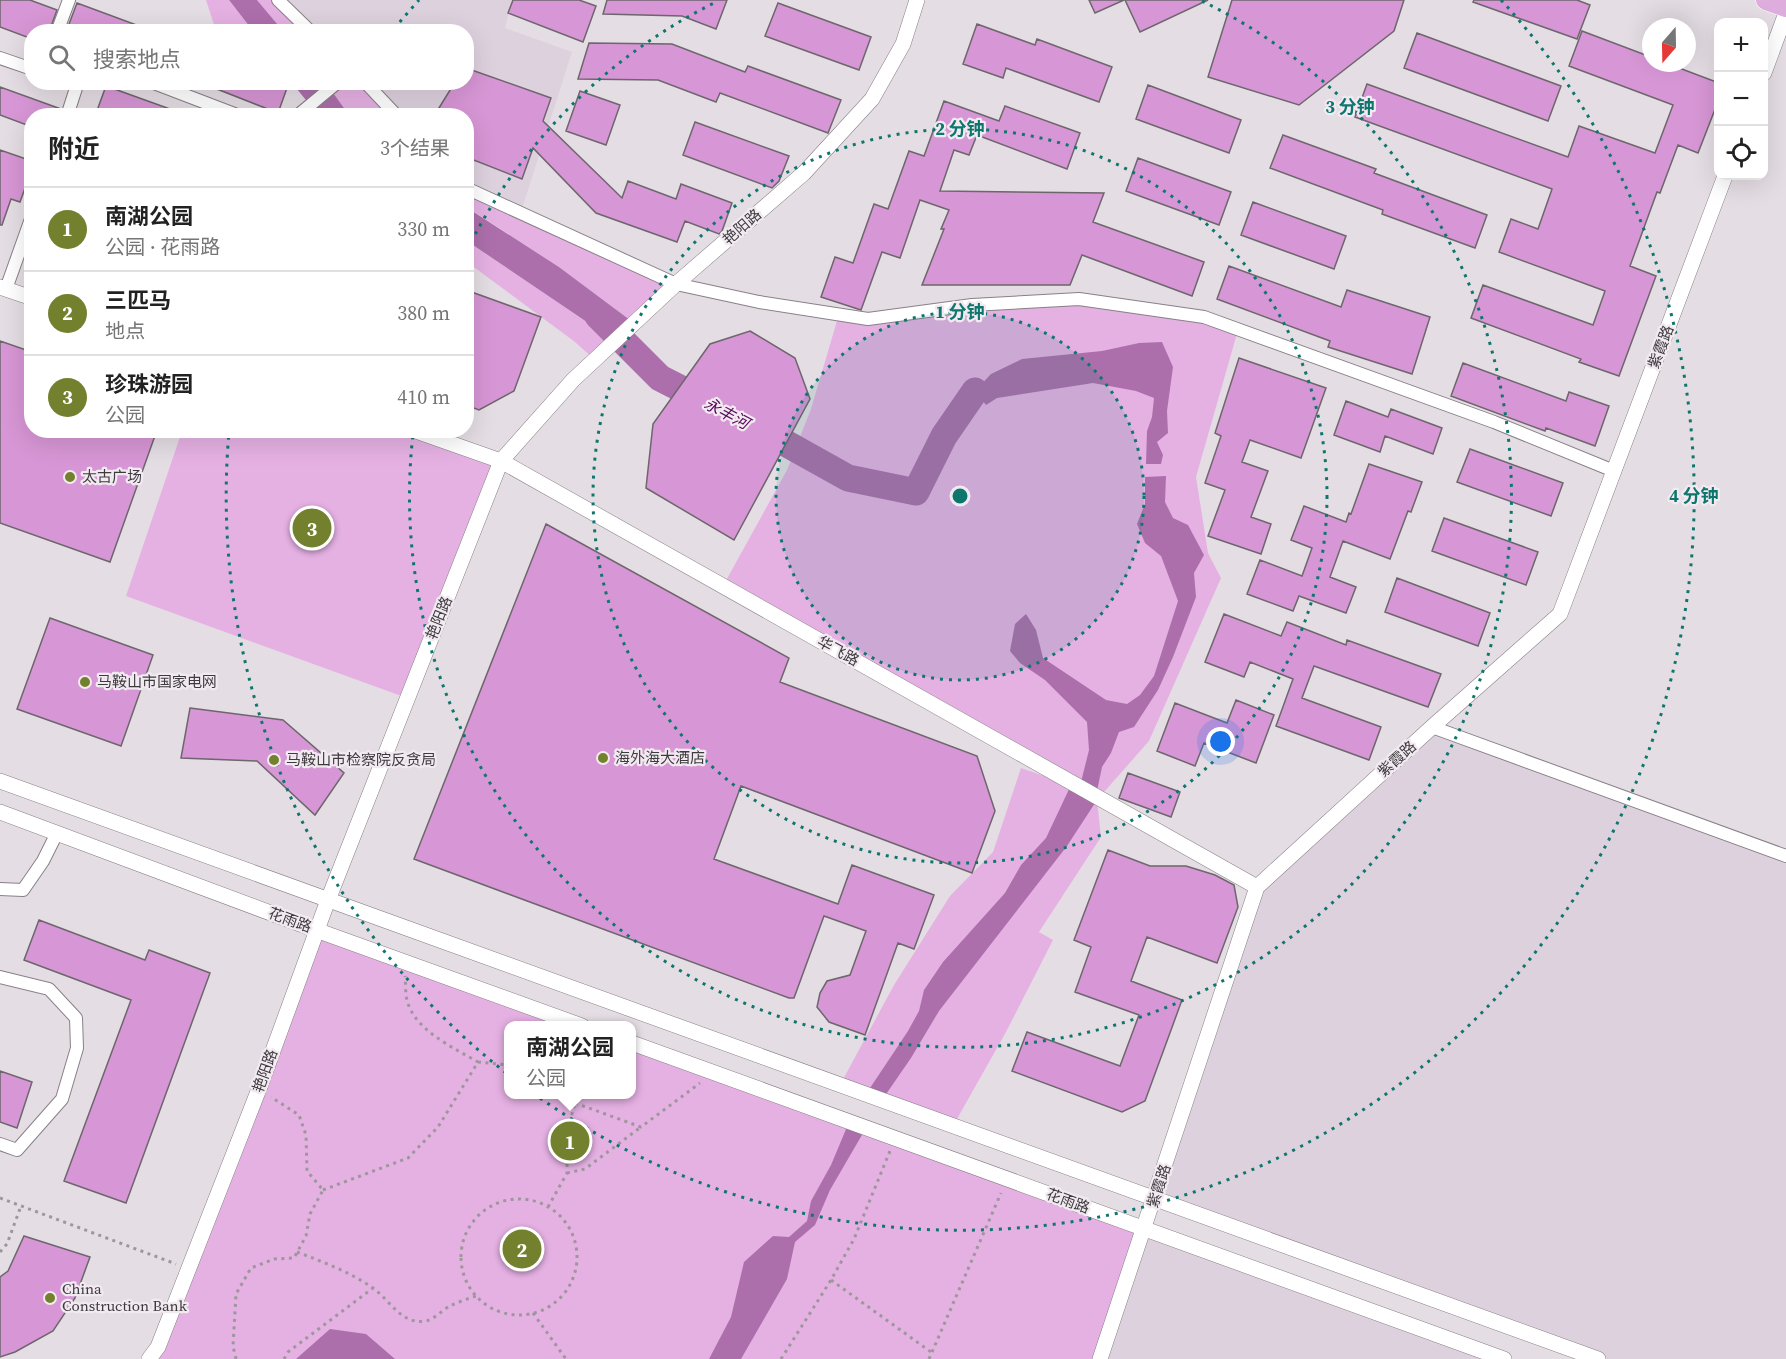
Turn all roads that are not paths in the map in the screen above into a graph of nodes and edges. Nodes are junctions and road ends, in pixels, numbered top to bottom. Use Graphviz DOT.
graph roads {
  1 [pos="69,0"];
  2 [pos="278,0"];
  3 [pos="917,0"];
  4 [pos="1766,0"];
  5 [pos="1786,7"];
  6 [pos="1786,13"];
  7 [pos="60,24"];
  8 [pos="303,24"];
  9 [pos="0,58"];
  10 [pos="24,66"];
  11 [pos="1764,72"];
  12 [pos="73,90"];
  13 [pos="172,90"];
  14 [pos="328,90"];
  15 [pos="373,90"];
  16 [pos="69,108"];
  17 [pos="219,108"];
  18 [pos="306,108"];
  19 [pos="389,108"];
  20 [pos="1723,180"];
  21 [pos="474,192"];
  22 [pos="24,236"];
  23 [pos="676,284"];
  24 [pos="3,288"];
  25 [pos="24,295"];
  26 [pos="436,438"];
  27 [pos="501,461"];
  28 [pos="1614,471"];
  29 [pos="1432,727"];
  30 [pos="0,781"];
  31 [pos="0,812"];
  32 [pos="57,833"];
  33 [pos="1786,856"];
  34 [pos="1257,887"];
  35 [pos="0,890"];
  36 [pos="328,900"];
  37 [pos="316,930"];
  38 [pos="0,977"];
  39 [pos="568,1021"];
  40 [pos="636,1044"];
  41 [pos="0,1144"];
  42 [pos="1154,1198"];
  43 [pos="1144,1228"];
  44 [pos="149,1359"];
  45 [pos="1100,1359"];
  46 [pos="1504,1359"];
  47 [pos="1598,1359"];
  1 -- 7 [label="street"];
  2 -- 8 [label="street"];
  3 -- 23 [label="street, 艳阳路"];
  4 -- 5 [label="main road"];
  6 -- 11 [label="street"];
  9 -- 10 [label="street"];
  12 -- 16 [label="street"];
  13 -- 17 [label="street"];
  14 -- 18 [label="street"];
  15 -- 19 [label="street"];
  20 -- 28 [label="street, 紫霞路"];
  21 -- 23 [label="street"];
  22 -- 24 [label="street"];
  23 -- 27 [label="street, 艳阳路"];
  23 -- 28 [label="street"];
  24 -- 25 [label="street"];
  26 -- 27 [label="street, 华飞路"];
  27 -- 34 [label="street, 华飞路"];
  27 -- 36 [label="street, 艳阳路"];
  28 -- 29 [label="street, 紫霞路"];
  29 -- 33 [label="street"];
  29 -- 34 [label="street, 紫霞路"];
  30 -- 36 [label="street"];
  31 -- 32 [label="street, 花雨路"];
  32 -- 35 [label="street"];
  32 -- 37 [label="street, 花雨路"];
  34 -- 42 [label="street, 紫霞路"];
  36 -- 37 [label="street, 艳阳路"];
  36 -- 42 [label="street"];
  37 -- 39 [label="street, 花雨路"];
  37 -- 44 [label="street, 艳阳路"];
  38 -- 41 [label="street"];
  40 -- 43 [label="street, 花雨路"];
  42 -- 43 [label="street, 紫霞路"];
  42 -- 47 [label="street"];
  43 -- 45 [label="street, 紫霞路"];
  43 -- 46 [label="street, 花雨路"];
}
